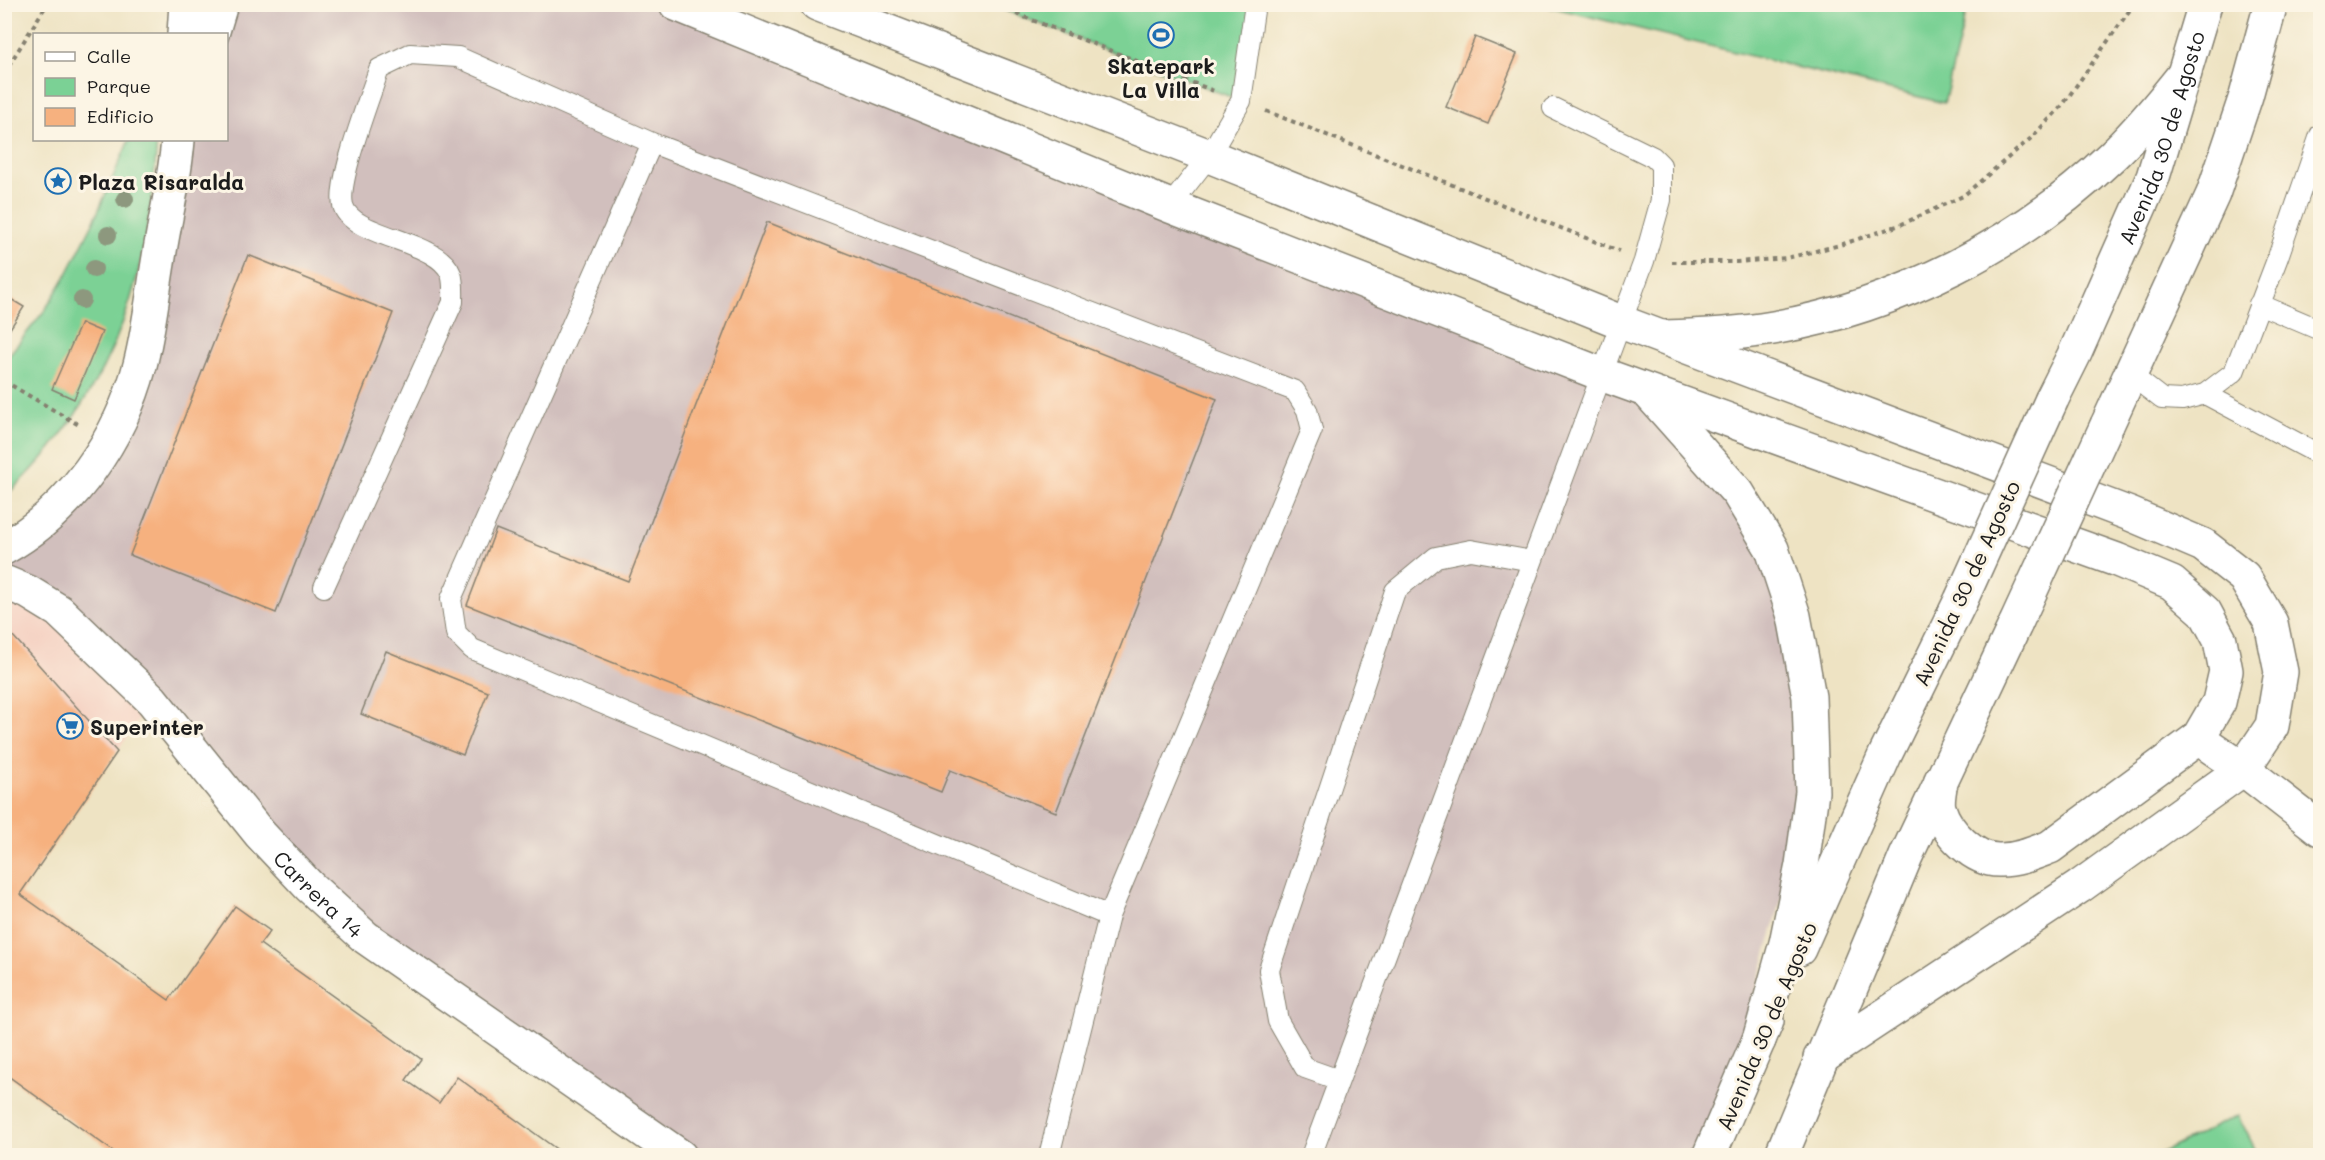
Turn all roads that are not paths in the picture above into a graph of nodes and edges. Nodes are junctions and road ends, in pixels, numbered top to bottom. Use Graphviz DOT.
graph roads {
  1 [pos="186,4"];
  2 [pos="221,4"];
  3 [pos="676,4"];
  4 [pos="818,4"];
  5 [pos="1255,4"];
  6 [pos="2205,4"];
  7 [pos="2271,4"];
  8 [pos="184,33"];
  9 [pos="212,33"];
  10 [pos="2185,74"];
  11 [pos="1553,108"];
  12 [pos="2320,135"];
  13 [pos="652,143"];
  14 [pos="178,144"];
  15 [pos="1209,156"];
  16 [pos="1170,206"];
  17 [pos="2259,304"];
  18 [pos="1621,322"];
  19 [pos="2320,330"];
  20 [pos="1664,338"];
  21 [pos="1601,374"];
  22 [pos="2131,375"];
  23 [pos="1648,392"];
  24 [pos="2205,394"];
  25 [pos="2320,455"];
  26 [pos="4,548"];
  27 [pos="1532,561"];
  28 [pos="4,582"];
  29 [pos="324,587"];
  30 [pos="2198,738"];
  31 [pos="2242,769"];
  32 [pos="1941,780"];
  33 [pos="2320,829"];
  34 [pos="1109,916"];
  35 [pos="1759,1040"];
  36 [pos="1820,1058"];
  37 [pos="1339,1080"];
  38 [pos="680,1155"];
  39 [pos="1049,1155"];
  40 [pos="1311,1155"];
  41 [pos="1709,1155"];
  42 [pos="1781,1155"];
  1 -- 8 [label="street"];
  2 -- 9 [label="street"];
  3 -- 16 [label="street"];
  4 -- 15 [label="street"];
  5 -- 15 [label="lane"];
  6 -- 10 [label="street, Avenida 30 de Agosto"];
  7 -- 22 [label="street"];
  10 -- 20 [label="street"];
  10 -- 35 [label="street, Avenida 30 de Agosto, bridge"];
  11 -- 18 [label="lane"];
  12 -- 17 [label="lane"];
  13 -- 29 [label="lane"];
  13 -- 34 [label="lane"];
  13 -- 34 [label="lane"];
  14 -- 26 [label="street"];
  15 -- 16 [label="lane"];
  15 -- 18 [label="street"];
  16 -- 21 [label="street"];
  17 -- 19 [label="lane"];
  17 -- 24 [label="lane"];
  18 -- 20 [label="street"];
  18 -- 21 [label="lane"];
  20 -- 31 [label="street"];
  21 -- 23 [label="street"];
  21 -- 27 [label="lane"];
  22 -- 24 [label="lane"];
  22 -- 32 [label="street, bridge"];
  23 -- 30 [label="street"];
  23 -- 35 [label="street"];
  24 -- 25 [label="lane"];
  27 -- 37 [label="lane"];
  27 -- 37 [label="lane"];
  28 -- 38 [label="street, Carrera 14"];
  30 -- 31 [label="street"];
  30 -- 32 [label="street"];
  31 -- 33 [label="street"];
  31 -- 36 [label="street"];
  32 -- 36 [label="street"];
  34 -- 39 [label="lane"];
  35 -- 41 [label="street, Avenida 30 de Agosto"];
  36 -- 42 [label="street"];
  37 -- 40 [label="lane"];
}
